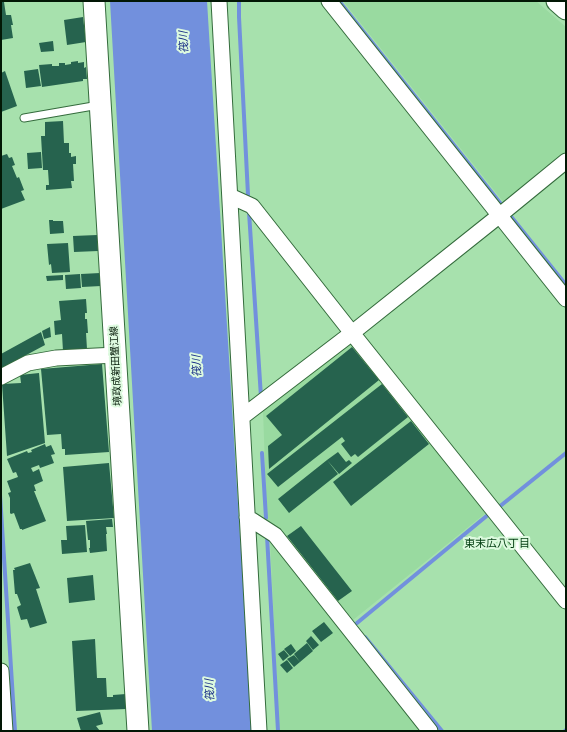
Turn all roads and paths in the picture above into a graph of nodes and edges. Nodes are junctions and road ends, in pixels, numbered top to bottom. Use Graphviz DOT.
graph roads {
  1 [pos="94,1"];
  2 [pos="218,1"];
  3 [pos="329,1"];
  4 [pos="556,1"];
  5 [pos="566,10"];
  6 [pos="100,105"];
  7 [pos="24,118"];
  8 [pos="566,161"];
  9 [pos="230,196"];
  10 [pos="500,215"];
  11 [pos="566,299"];
  12 [pos="352,333"];
  13 [pos="116,355"];
  14 [pos="1,377"];
  15 [pos="242,417"];
  16 [pos="247,517"];
  17 [pos="566,601"];
  18 [pos="1,671"];
  19 [pos="5,731"];
  20 [pos="138,731"];
  21 [pos="259,731"];
  22 [pos="430,731"];
  1 -- 6 [label="main road, 境政成新田蟹江線"];
  2 -- 9 [label="street"];
  3 -- 10 [label="street"];
  4 -- 5 [label="main road"];
  6 -- 7 [label="lane"];
  6 -- 13 [label="main road, 境政成新田蟹江線"];
  8 -- 10 [label="street"];
  9 -- 12 [label="street"];
  9 -- 15 [label="street"];
  10 -- 11 [label="street"];
  10 -- 12 [label="street"];
  12 -- 15 [label="street"];
  12 -- 17 [label="street"];
  13 -- 14 [label="street"];
  13 -- 20 [label="main road, 境政成新田蟹江線"];
  15 -- 16 [label="street"];
  16 -- 21 [label="street"];
  16 -- 22 [label="street"];
  18 -- 19 [label="street"];
}
